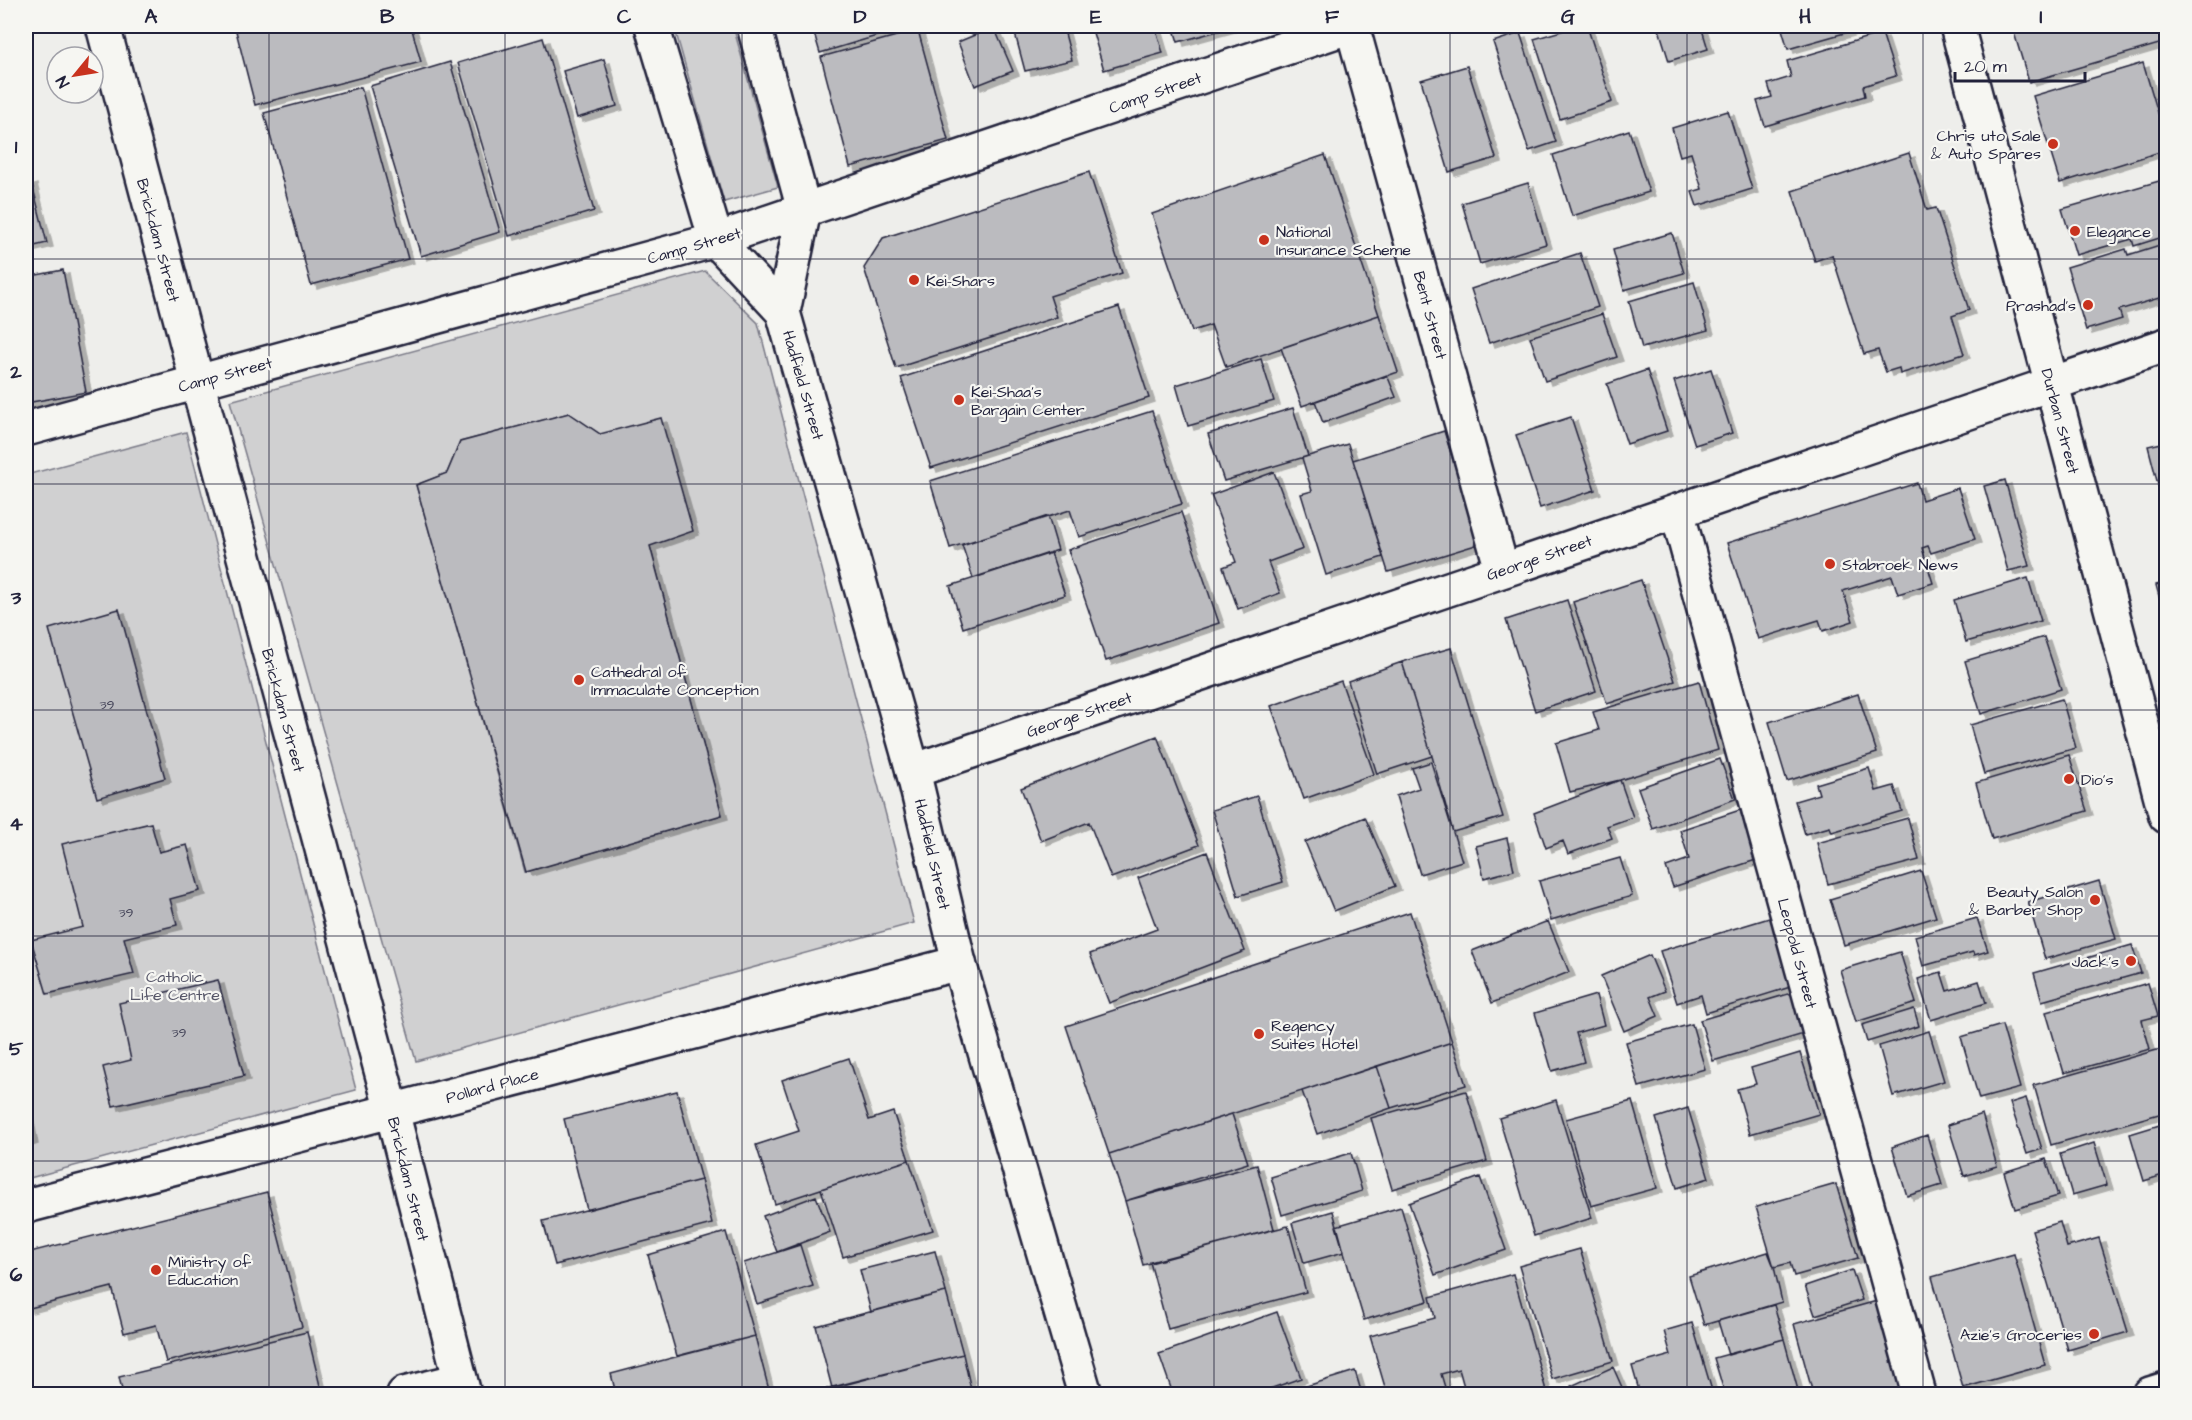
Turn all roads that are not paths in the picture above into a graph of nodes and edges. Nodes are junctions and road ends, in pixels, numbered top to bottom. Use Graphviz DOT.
graph roads {
  1 [pos="103,26"];
  2 [pos="652,26"];
  3 [pos="754,26"];
  4 [pos="1351,26"];
  5 [pos="1957,26"];
  6 [pos="804,210"];
  7 [pos="716,240"];
  8 [pos="783,312"];
  9 [pos="2166,345"];
  10 [pos="197,381"];
  11 [pos="2051,384"];
  12 [pos="26,429"];
  13 [pos="1677,510"];
  14 [pos="1502,570"];
  15 [pos="913,771"];
  16 [pos="2166,816"];
  17 [pos="959,963"];
  18 [pos="392,1111"];
  19 [pos="26,1206"];
  20 [pos="462,1387"];
  21 [pos="2166,1389"];
  22 [pos="404,1395"];
  23 [pos="1085,1395"];
  24 [pos="1918,1395"];
  25 [pos="2150,1395"];
  1 -- 10 [label="street, Brickdam Street"];
  2 -- 7 [label="street, Hadfield Street"];
  3 -- 6 [label="street, Hadfield Street"];
  4 -- 6 [label="street, Camp Street"];
  4 -- 14 [label="street, Bent Street"];
  5 -- 11 [label="street, Durban Street"];
  6 -- 7 [label="street, Camp Street"];
  6 -- 8 [label="street, Hadfield Street"];
  7 -- 8 [label="street, Hadfield Street"];
  7 -- 10 [label="street, Camp Street"];
  8 -- 15 [label="street, Hadfield Street"];
  9 -- 11 [label="street, George Street"];
  10 -- 12 [label="street, Camp Street"];
  10 -- 18 [label="street, Brickdam Street"];
  11 -- 13 [label="street, George Street"];
  11 -- 16 [label="street, Durban Street"];
  13 -- 14 [label="street, George Street"];
  13 -- 24 [label="street, Leopold Street"];
  14 -- 15 [label="street, George Street"];
  15 -- 17 [label="street, Hadfield Street"];
  17 -- 18 [label="street, Pollard Place"];
  17 -- 23 [label="street, Hadfield Street"];
  18 -- 19 [label="street, Pollard Place"];
  18 -- 20 [label="street, Brickdam Street"];
  20 -- 22 [label="street"];
  21 -- 25 [label="street"];
}
